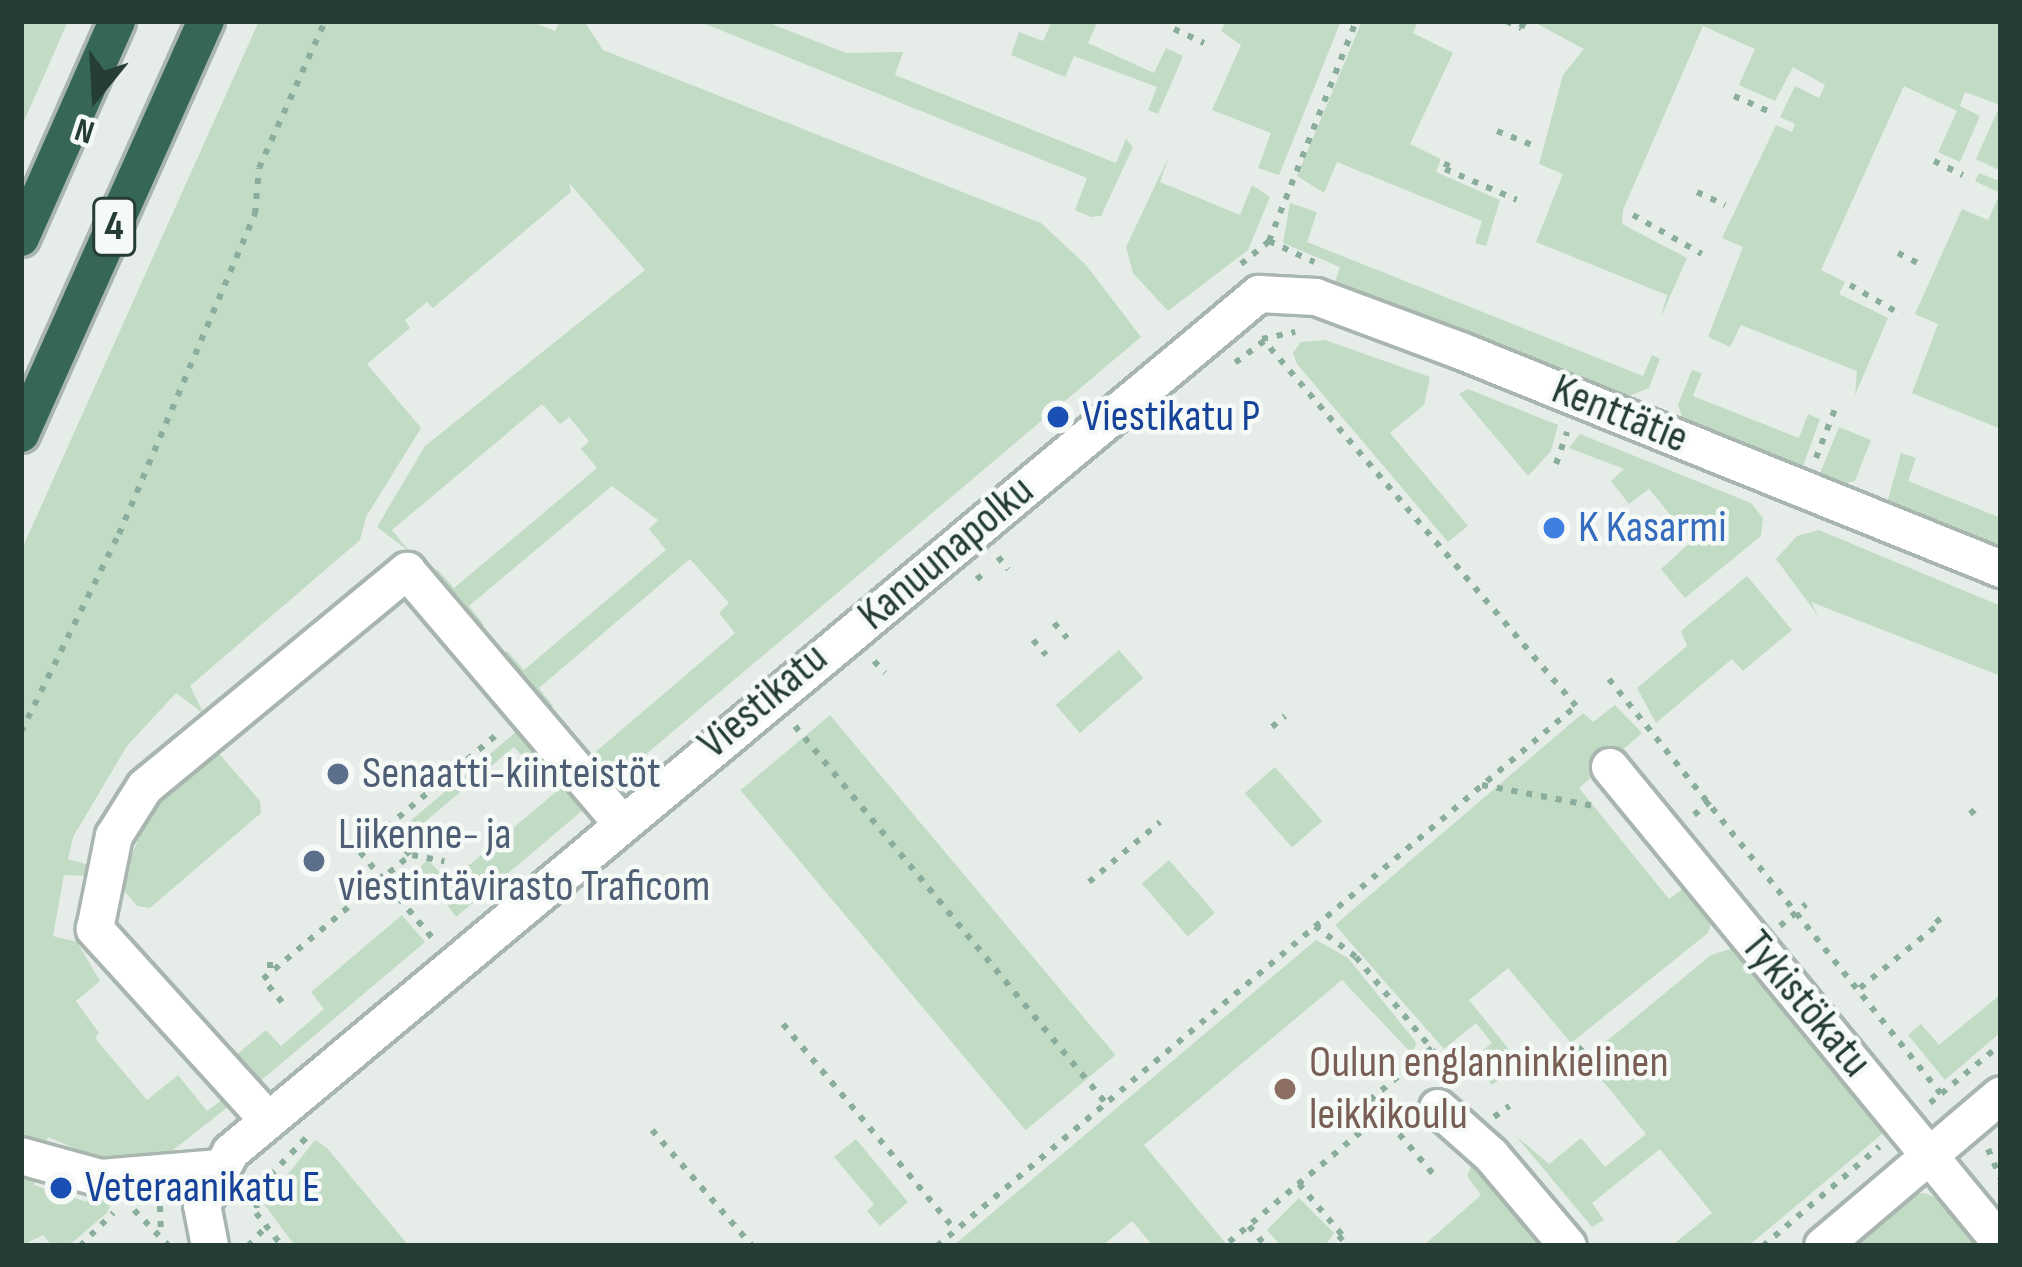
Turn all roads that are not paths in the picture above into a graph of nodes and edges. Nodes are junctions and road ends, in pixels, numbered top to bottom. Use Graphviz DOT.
graph roads {
  1 [pos="117,21"];
  2 [pos="206,21"];
  3 [pos="21,238"];
  4 [pos="1235,307"];
  5 [pos="21,434"];
  6 [pos="2001,569"];
  7 [pos="1610,767"];
  8 [pos="620,821"];
  9 [pos="1450,1096"];
  10 [pos="2001,1096"];
  11 [pos="268,1120"];
  12 [pos="21,1156"];
  13 [pos="1931,1158"];
  14 [pos="224,1160"];
  15 [pos="2001,1243"];
  16 [pos="210,1246"];
  17 [pos="1568,1246"];
  18 [pos="1823,1246"];
  1 -- 3 [label="highway, 4"];
  2 -- 5 [label="highway, 4"];
  4 -- 6 [label="street, Kenttätie"];
  4 -- 8 [label="street, Viestikatu"];
  7 -- 13 [label="street, Tykistökatu"];
  8 -- 11 [label="street, Viestikatu"];
  8 -- 11 [label="street"];
  9 -- 17 [label="street"];
  10 -- 13 [label="street"];
  11 -- 14 [label="street, Viestikatu"];
  12 -- 14 [label="street"];
  13 -- 15 [label="street, Tykistökatu"];
  13 -- 18 [label="street"];
  14 -- 16 [label="street, Viestikatu"];
}
